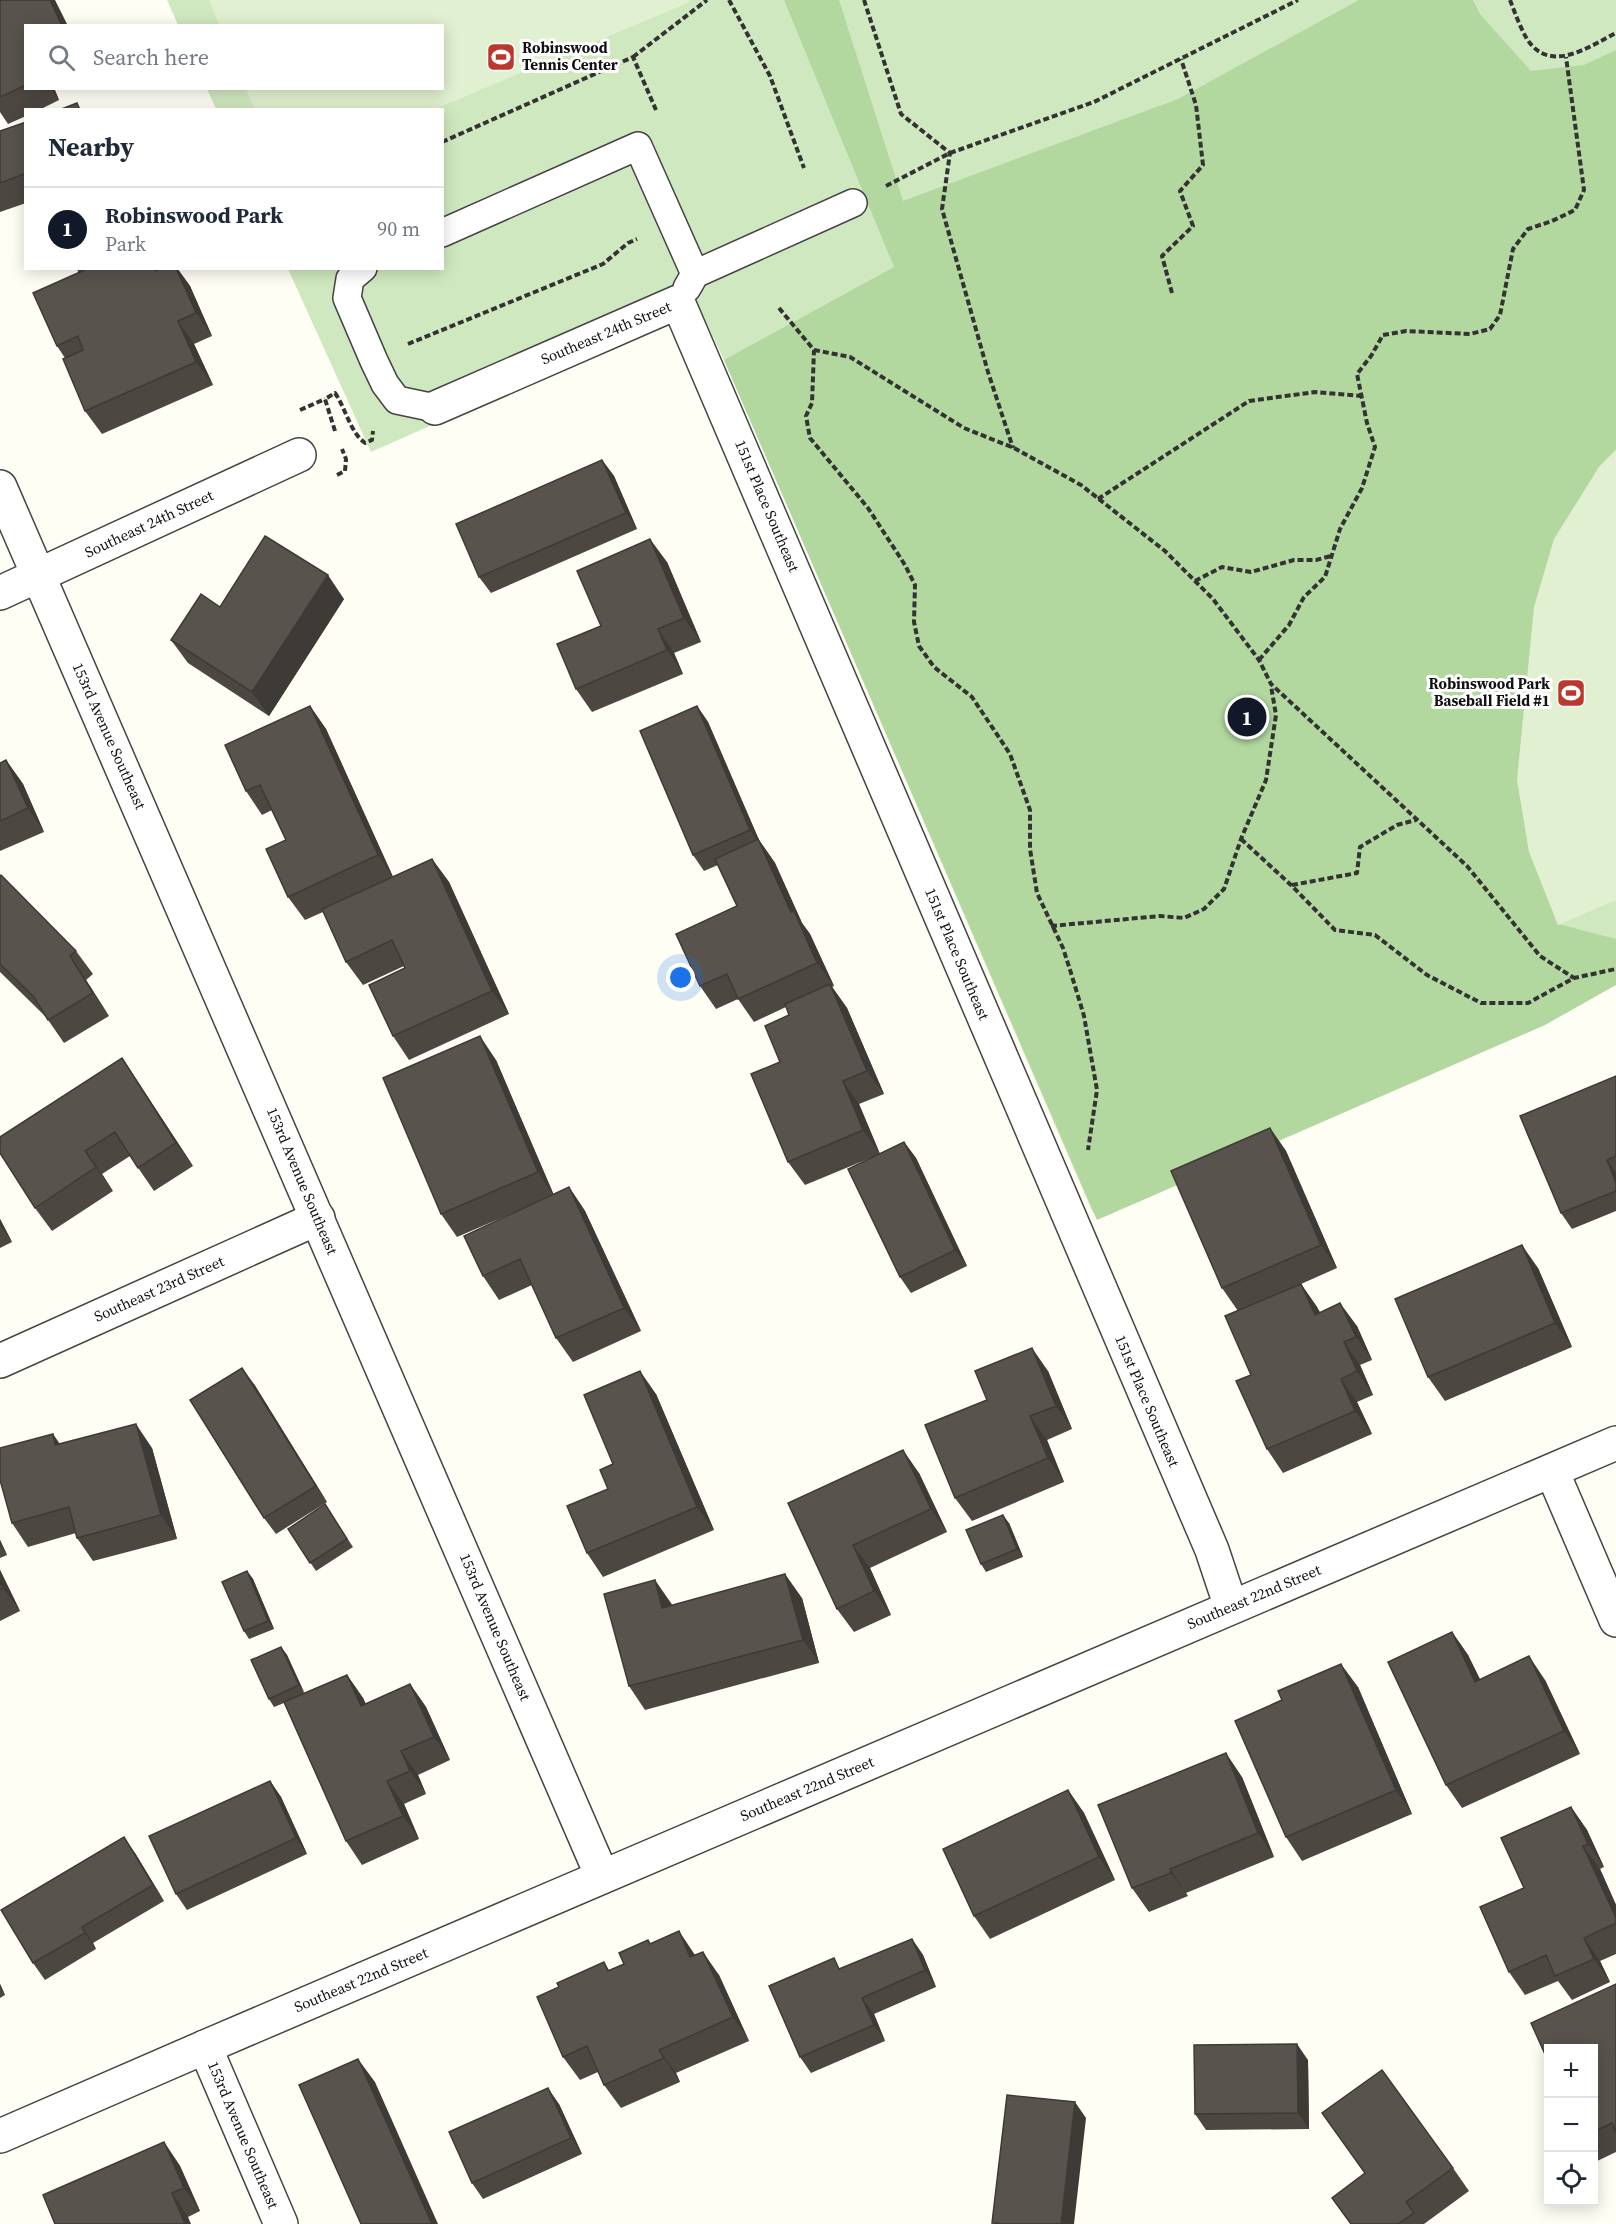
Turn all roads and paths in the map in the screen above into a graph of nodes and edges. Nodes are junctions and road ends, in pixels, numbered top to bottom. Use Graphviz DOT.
graph roads {
  1 [pos="707,0"];
  2 [pos="729,0"];
  3 [pos="864,0"];
  4 [pos="1298,0"];
  5 [pos="1510,0"];
  6 [pos="1616,33"];
  7 [pos="633,57"];
  8 [pos="1566,57"];
  9 [pos="1181,59"];
  10 [pos="659,119"];
  11 [pos="444,141"];
  12 [pos="950,153"];
  13 [pos="804,168"];
  14 [pos="853,202"];
  15 [pos="444,231"];
  16 [pos="645,236"];
  17 [pos="361,270"];
  18 [pos="695,274"];
  19 [pos="1172,292"];
  20 [pos="678,302"];
  21 [pos="779,308"];
  22 [pos="406,345"];
  23 [pos="814,350"];
  24 [pos="1361,396"];
  25 [pos="325,399"];
  26 [pos="435,408"];
  27 [pos="300,410"];
  28 [pos="369,422"];
  29 [pos="1014,448"];
  30 [pos="298,454"];
  31 [pos="0,487"];
  32 [pos="1098,499"];
  33 [pos="1332,556"];
  34 [pos="39,575"];
  35 [pos="1195,581"];
  36 [pos="0,593"];
  37 [pos="1259,660"];
  38 [pos="1271,684"];
  39 [pos="1416,820"];
  40 [pos="1242,839"];
  41 [pos="1291,885"];
  42 [pos="1051,926"];
  43 [pos="1616,969"];
  44 [pos="1574,978"];
  45 [pos="1088,1151"];
  46 [pos="318,1218"];
  47 [pos="0,1361"];
  48 [pos="1616,1443"];
  49 [pos="1552,1471"];
  50 [pos="1232,1607"];
  51 [pos="1616,1620"];
  52 [pos="602,1876"];
  53 [pos="205,2047"];
  54 [pos="0,2136"];
  55 [pos="281,2224"];
  1 -- 7 [label="path"];
  2 -- 13 [label="path"];
  3 -- 12 [label="path"];
  4 -- 9 [label="path"];
  5 -- 8 [label="path"];
  6 -- 8 [label="path"];
  7 -- 10 [label="path"];
  7 -- 11 [label="path"];
  8 -- 24 [label="path"];
  9 -- 12 [label="path"];
  9 -- 19 [label="path"];
  12 -- 14 [label="path"];
  12 -- 29 [label="path"];
  14 -- 18 [label="lane"];
  15 -- 18 [label="lane"];
  16 -- 22 [label="path"];
  17 -- 26 [label="lane"];
  18 -- 20 [label="lane"];
  20 -- 26 [label="street, Southeast 24th Street"];
  20 -- 50 [label="street, 151st Place Southeast"];
  21 -- 23 [label="path"];
  23 -- 29 [label="path"];
  23 -- 42 [label="path"];
  24 -- 32 [label="path"];
  24 -- 33 [label="path"];
  25 -- 27 [label="path"];
  25 -- 28 [label="path"];
  25 -- 30 [label="path"];
  29 -- 32 [label="path"];
  30 -- 34 [label="street, Southeast 24th Street"];
  31 -- 34 [label="street, 153rd Avenue Southeast"];
  32 -- 35 [label="path"];
  33 -- 35 [label="path"];
  33 -- 37 [label="path"];
  34 -- 36 [label="street, Southeast 24th Street"];
  34 -- 46 [label="street, 153rd Avenue Southeast"];
  35 -- 37 [label="path"];
  37 -- 38 [label="path"];
  38 -- 39 [label="path"];
  38 -- 40 [label="path"];
  39 -- 41 [label="path"];
  39 -- 44 [label="path"];
  40 -- 41 [label="path"];
  40 -- 42 [label="path"];
  41 -- 44 [label="path"];
  42 -- 45 [label="path"];
  43 -- 44 [label="path"];
  46 -- 47 [label="street, Southeast 23rd Street"];
  46 -- 52 [label="street, 153rd Avenue Southeast"];
  48 -- 49 [label="street, Southeast 22nd Street"];
  49 -- 50 [label="street, Southeast 22nd Street"];
  49 -- 51 [label="street"];
  50 -- 52 [label="street, Southeast 22nd Street"];
  52 -- 53 [label="street, Southeast 22nd Street"];
  53 -- 54 [label="street, Southeast 22nd Street"];
  53 -- 55 [label="street, 153rd Avenue Southeast"];
}
